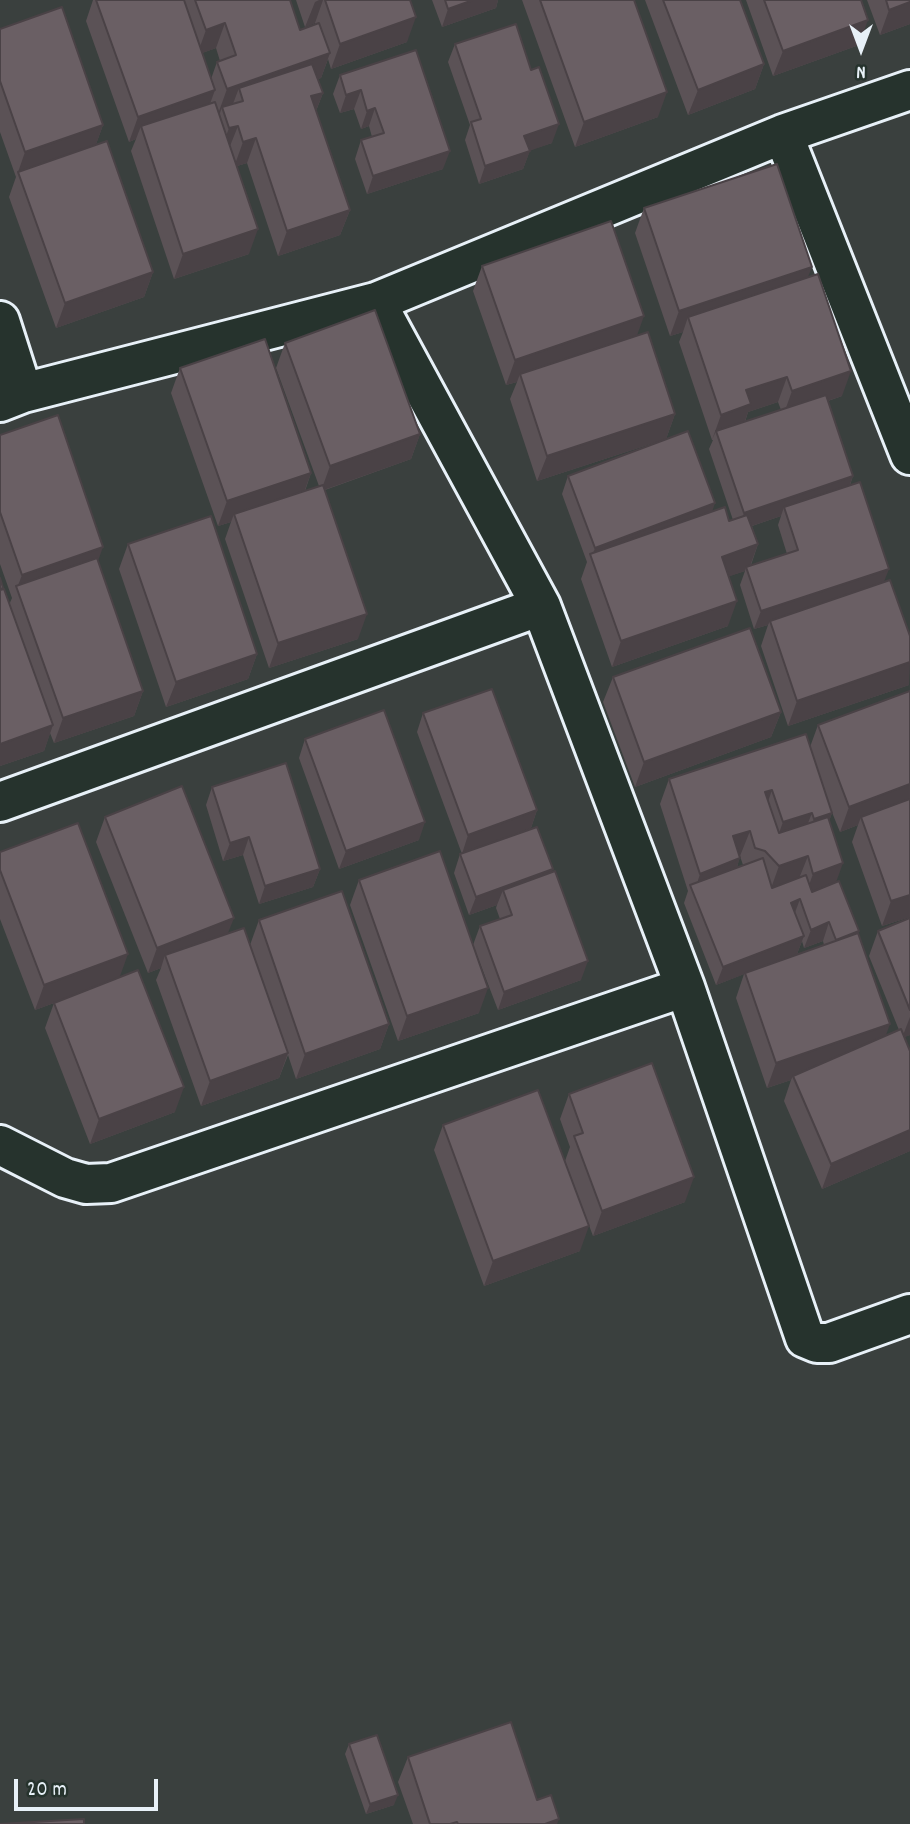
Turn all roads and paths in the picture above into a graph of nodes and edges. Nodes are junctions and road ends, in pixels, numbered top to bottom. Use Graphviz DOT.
graph roads {
  1 [pos="910,90"];
  2 [pos="783,134"];
  3 [pos="376,302"];
  4 [pos="0,321"];
  5 [pos="12,397"];
  6 [pos="910,455"];
  7 [pos="541,606"];
  8 [pos="0,802"];
  9 [pos="685,987"];
  10 [pos="0,1145"];
  11 [pos="910,1314"];
  1 -- 2 [label="street"];
  2 -- 3 [label="street"];
  2 -- 6 [label="street"];
  3 -- 5 [label="street"];
  3 -- 7 [label="street"];
  4 -- 5 [label="street"];
  7 -- 8 [label="street"];
  7 -- 9 [label="street"];
  9 -- 10 [label="street"];
  9 -- 11 [label="street"];
}
